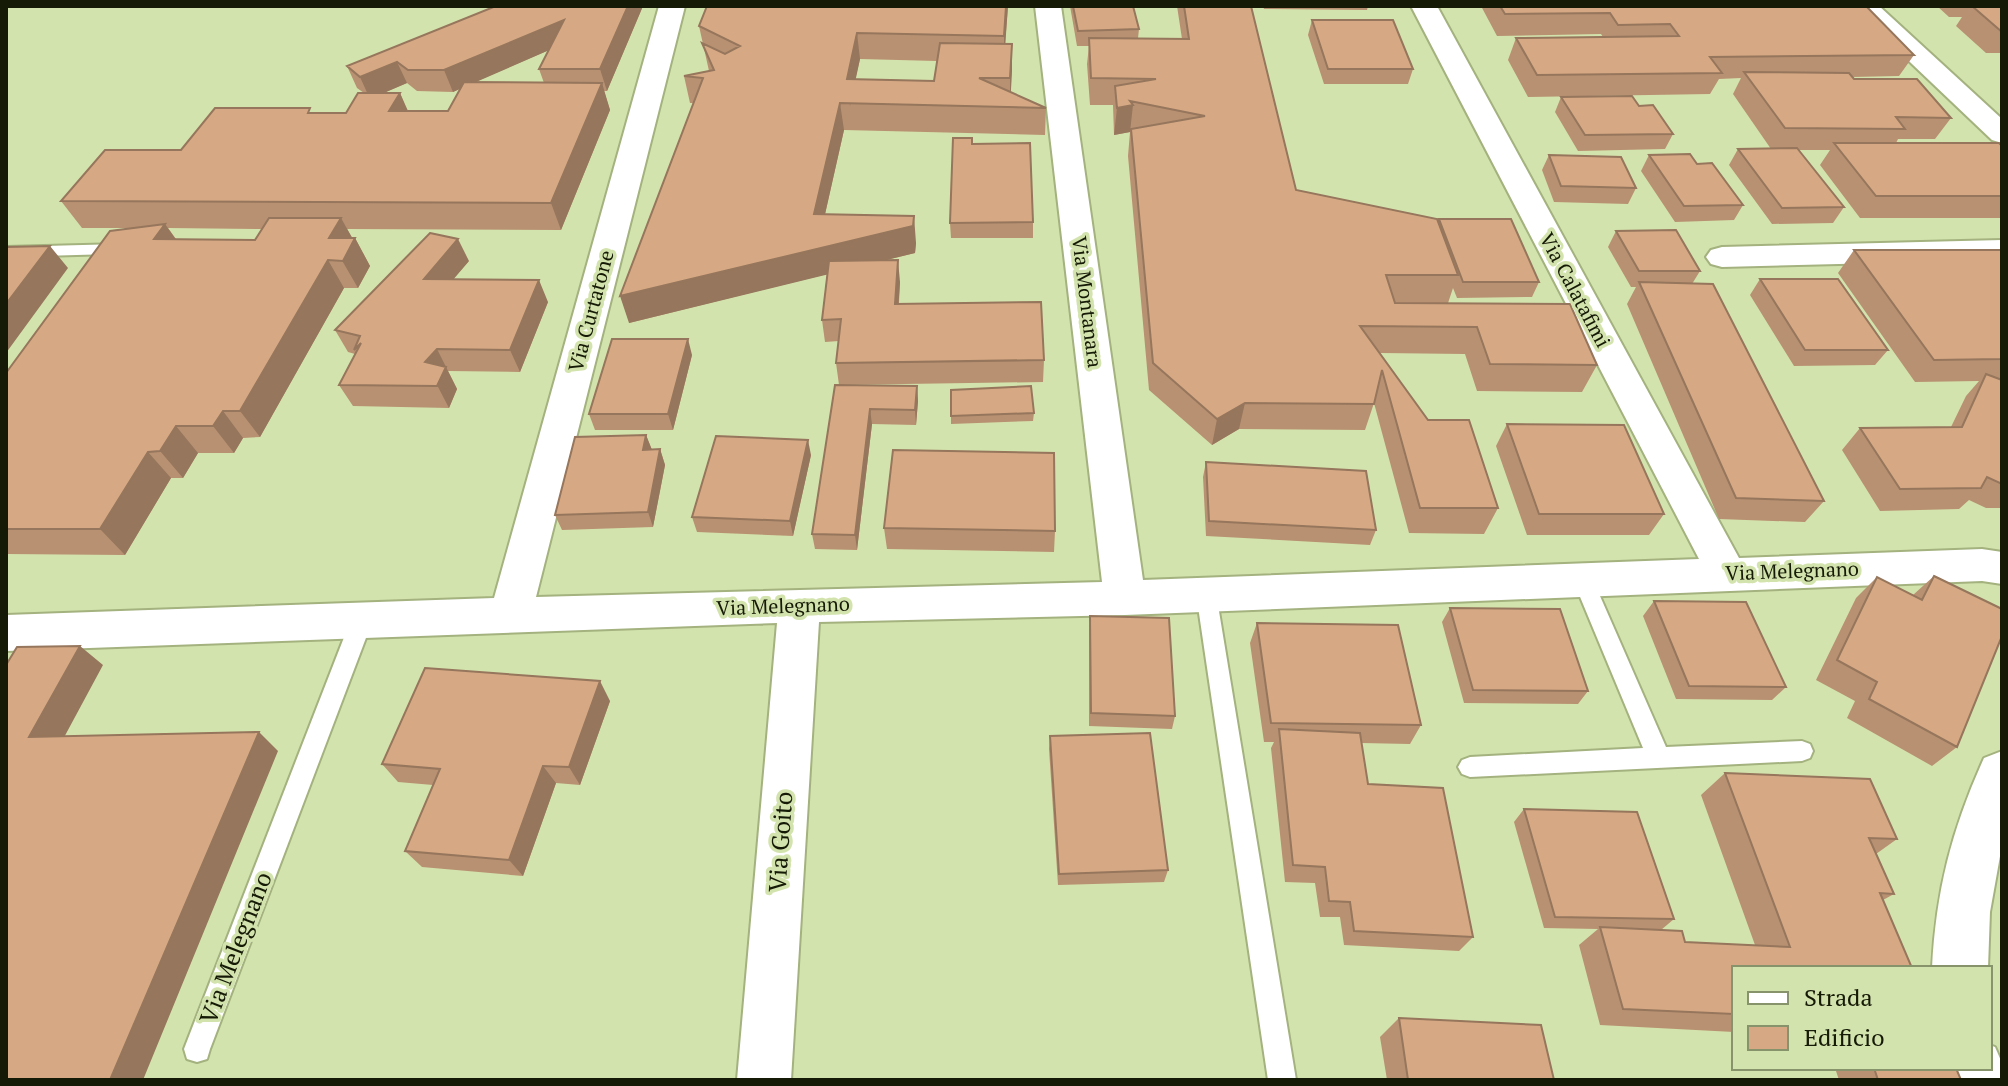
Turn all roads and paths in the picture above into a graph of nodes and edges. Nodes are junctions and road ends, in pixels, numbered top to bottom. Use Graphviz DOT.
graph roads {
  1 [pos="672,6"];
  2 [pos="1048,6"];
  3 [pos="1424,6"];
  4 [pos="1864,6"];
  5 [pos="1998,129"];
  6 [pos="2002,250"];
  7 [pos="6,252"];
  8 [pos="1722,257"];
  9 [pos="112,261"];
  10 [pos="2002,568"];
  11 [pos="1726,573"];
  12 [pos="1583,580"];
  13 [pos="1206,593"];
  14 [pos="1125,598"];
  15 [pos="799,605"];
  16 [pos="510,617"];
  17 [pos="361,622"];
  18 [pos="6,633"];
  19 [pos="1802,751"];
  20 [pos="1659,758"];
  21 [pos="1470,767"];
  22 [pos="2002,774"];
  23 [pos="1960,966"];
  24 [pos="197,1049"];
  25 [pos="764,1080"];
  26 [pos="1282,1080"];
  1 -- 16 [label="street, Via Curtatone"];
  2 -- 14 [label="street, Via Montanara"];
  3 -- 11 [label="street, Via Calatafimi"];
  4 -- 5 [label="street"];
  6 -- 8 [label="street"];
  7 -- 9 [label="lane"];
  10 -- 11 [label="street, Via Melegnano"];
  11 -- 12 [label="street, Via Melegnano"];
  12 -- 13 [label="street, Via Melegnano"];
  12 -- 20 [label="lane"];
  13 -- 14 [label="street, Via Melegnano"];
  13 -- 26 [label="lane"];
  14 -- 15 [label="street, Via Melegnano"];
  15 -- 16 [label="street, Via Melegnano"];
  15 -- 25 [label="street, Via Goito"];
  16 -- 17 [label="street, Via Melegnano"];
  17 -- 18 [label="street, Via Melegnano"];
  17 -- 24 [label="lane, Via Melegnano"];
  19 -- 20 [label="lane"];
  20 -- 21 [label="lane"];
  22 -- 23 [label="street"];
}
